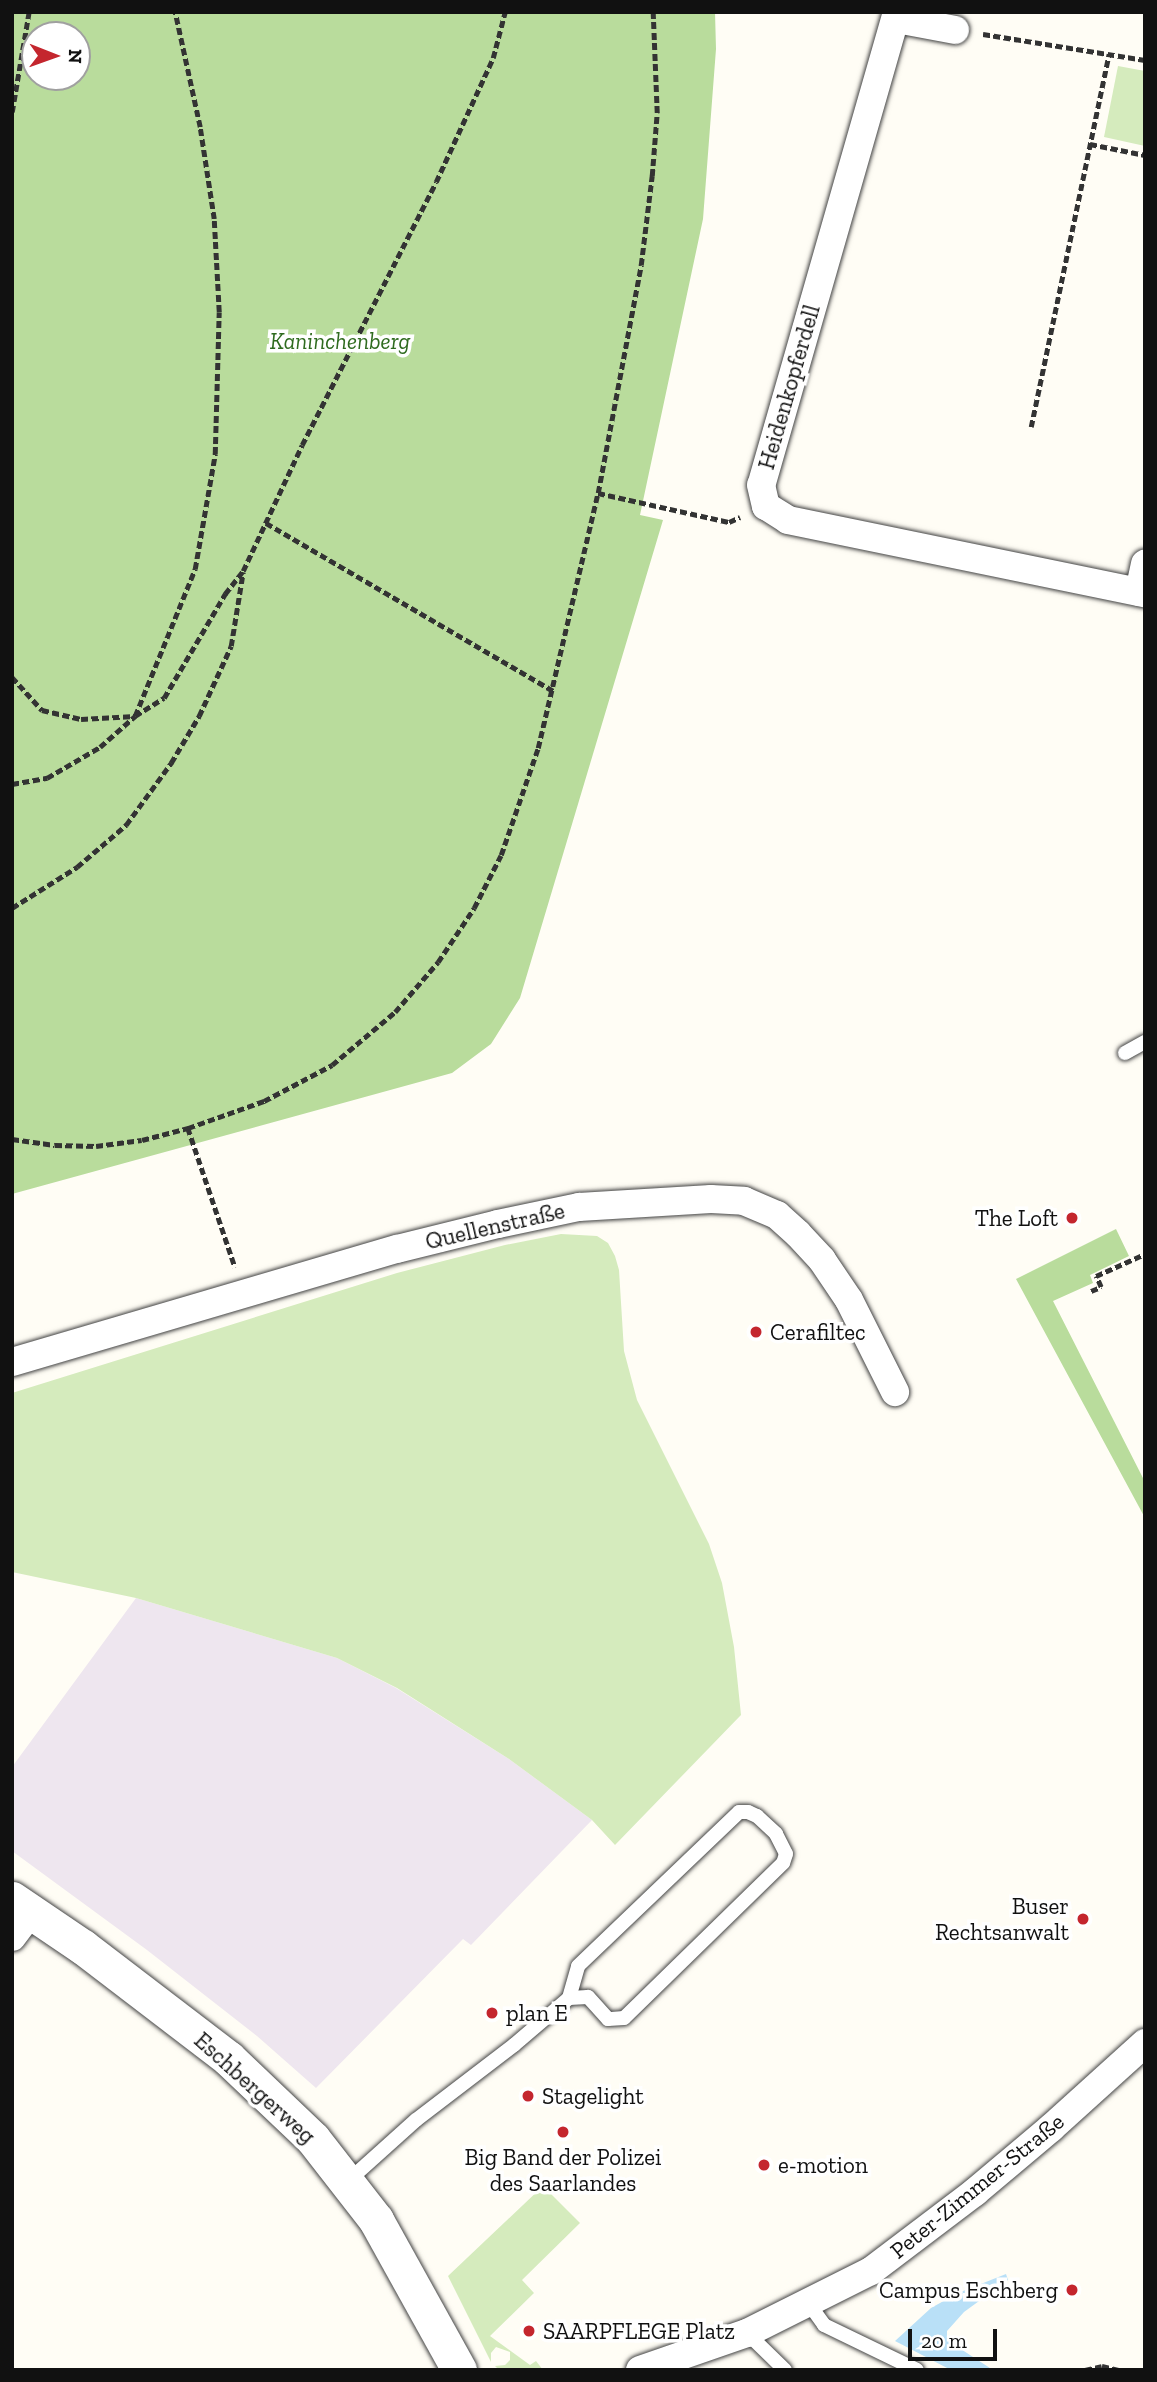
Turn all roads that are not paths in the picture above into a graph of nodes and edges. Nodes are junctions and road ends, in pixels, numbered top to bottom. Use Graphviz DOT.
graph roads {
  1 [pos="897,16"];
  2 [pos="956,30"];
  3 [pos="1145,564"];
  4 [pos="1142,593"];
  5 [pos="1145,1042"];
  6 [pos="1125,1053"];
  7 [pos="12,1362"];
  8 [pos="895,1392"];
  9 [pos="18,1916"];
  10 [pos="569,1998"];
  11 [pos="1145,2043"];
  12 [pos="348,2181"];
  13 [pos="809,2304"];
  14 [pos="747,2333"];
  15 [pos="459,2370"];
  16 [pos="640,2370"];
  17 [pos="785,2370"];
  18 [pos="918,2370"];
  1 -- 2 [label="street, Heidenkopferdell"];
  1 -- 4 [label="street, Heidenkopferdell"];
  3 -- 4 [label="street"];
  5 -- 6 [label="lane"];
  7 -- 8 [label="street, Quellenstraße"];
  9 -- 12 [label="street, Eschbergerweg"];
  10 -- 10 [label="lane"];
  10 -- 12 [label="lane"];
  11 -- 13 [label="street, Peter-Zimmer-Straße"];
  12 -- 15 [label="street, Eschbergerweg"];
  13 -- 14 [label="street, Peter-Zimmer-Straße"];
  13 -- 18 [label="lane"];
  14 -- 16 [label="street, Peter-Zimmer-Straße"];
  14 -- 17 [label="lane"];
}
